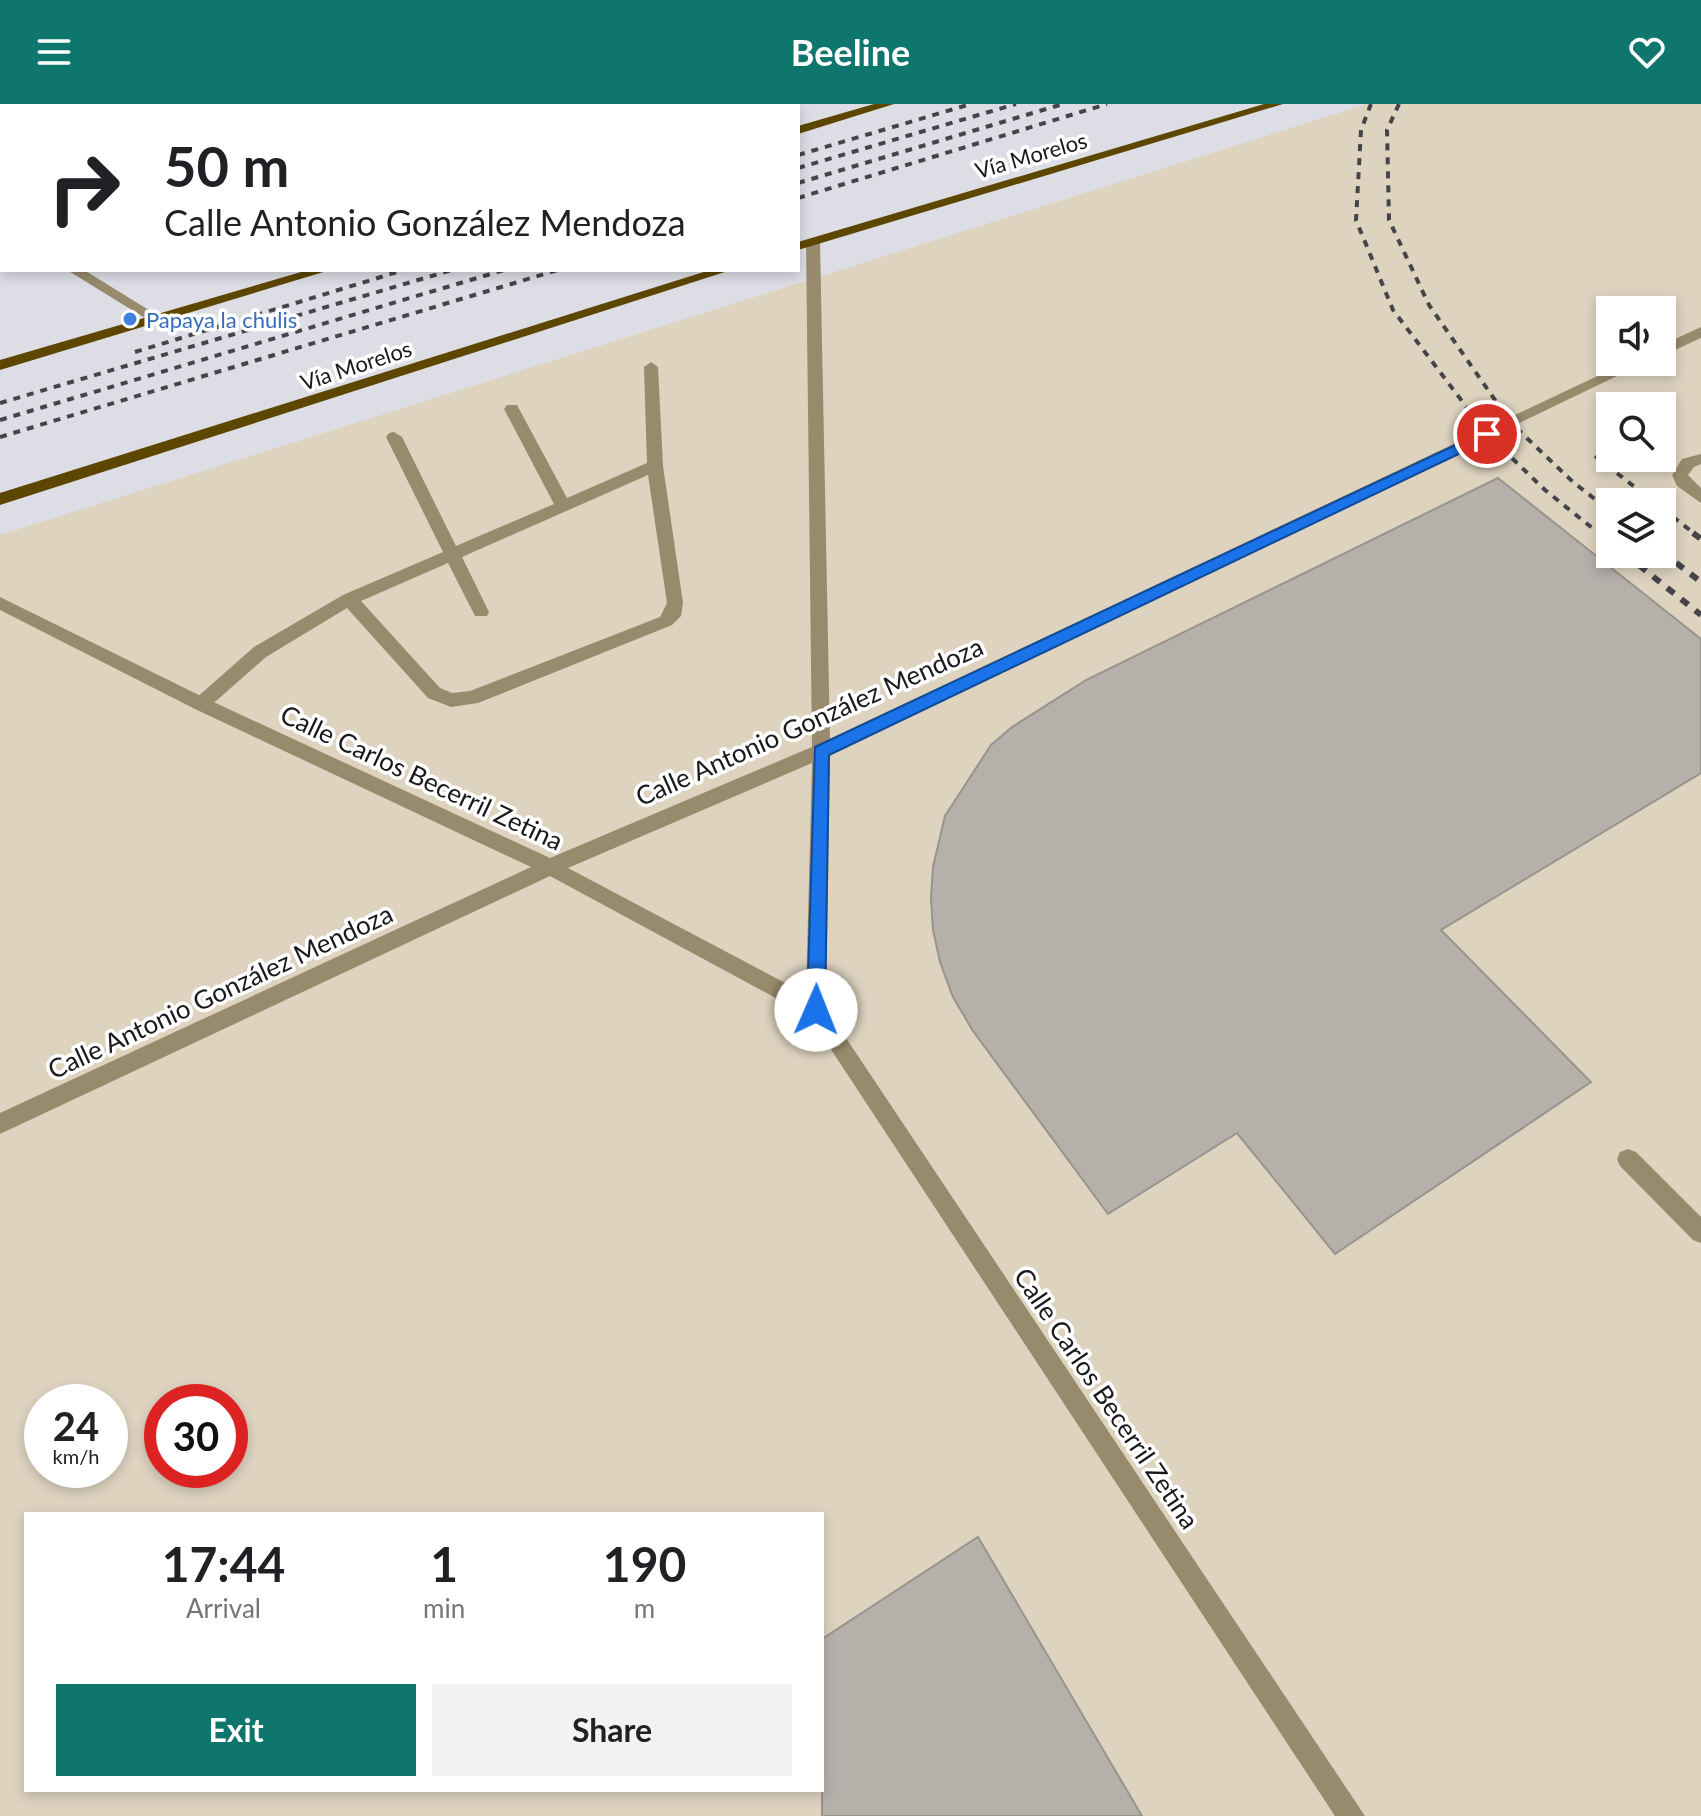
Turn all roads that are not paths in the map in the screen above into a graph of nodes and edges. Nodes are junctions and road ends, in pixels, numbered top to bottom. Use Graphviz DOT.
graph roads {
  1 [pos="888,104"];
  2 [pos="1277,104"];
  3 [pos="800,129"];
  4 [pos="805,244"];
  5 [pos="77,272"];
  6 [pos="316,272"];
  7 [pos="718,272"];
  8 [pos="158,320"];
  9 [pos="1701,332"];
  10 [pos="1676,344"];
  11 [pos="0,365"];
  12 [pos="651,367"];
  13 [pos="1610,376"];
  14 [pos="512,409"];
  15 [pos="394,437"];
  16 [pos="1701,459"];
  17 [pos="655,466"];
  18 [pos="1701,497"];
  19 [pos="0,499"];
  20 [pos="563,506"];
  21 [pos="450,555"];
  22 [pos="349,599"];
  23 [pos="0,603"];
  24 [pos="481,612"];
  25 [pos="201,704"];
  26 [pos="821,751"];
  27 [pos="550,867"];
  28 [pos="816,1010"];
  29 [pos="0,1124"];
  30 [pos="1628,1159"];
  31 [pos="1701,1232"];
  32 [pos="1351,1816"];
  1 -- 3 [label="main road"];
  2 -- 4 [label="main road, Vía Morelos"];
  4 -- 26 [label="street"];
  5 -- 8 [label="street"];
  6 -- 8 [label="main road"];
  7 -- 19 [label="main road, Vía Morelos"];
  8 -- 11 [label="main road"];
  9 -- 10 [label="street"];
  12 -- 17 [label="street"];
  13 -- 26 [label="street, Calle Antonio González Mendoza"];
  14 -- 20 [label="street"];
  15 -- 21 [label="street"];
  16 -- 18 [label="street"];
  17 -- 20 [label="street"];
  17 -- 22 [label="street"];
  20 -- 21 [label="street"];
  21 -- 22 [label="street"];
  21 -- 24 [label="street"];
  22 -- 25 [label="street"];
  23 -- 25 [label="street, Calle Carlos Becerril Zetina"];
  25 -- 27 [label="street, Calle Carlos Becerril Zetina"];
  26 -- 27 [label="street, Calle Antonio González Mendoza"];
  26 -- 28 [label="street"];
  27 -- 28 [label="street, Calle Carlos Becerril Zetina"];
  27 -- 29 [label="street, Calle Antonio González Mendoza"];
  28 -- 32 [label="street, Calle Carlos Becerril Zetina"];
  30 -- 31 [label="street"];
}
